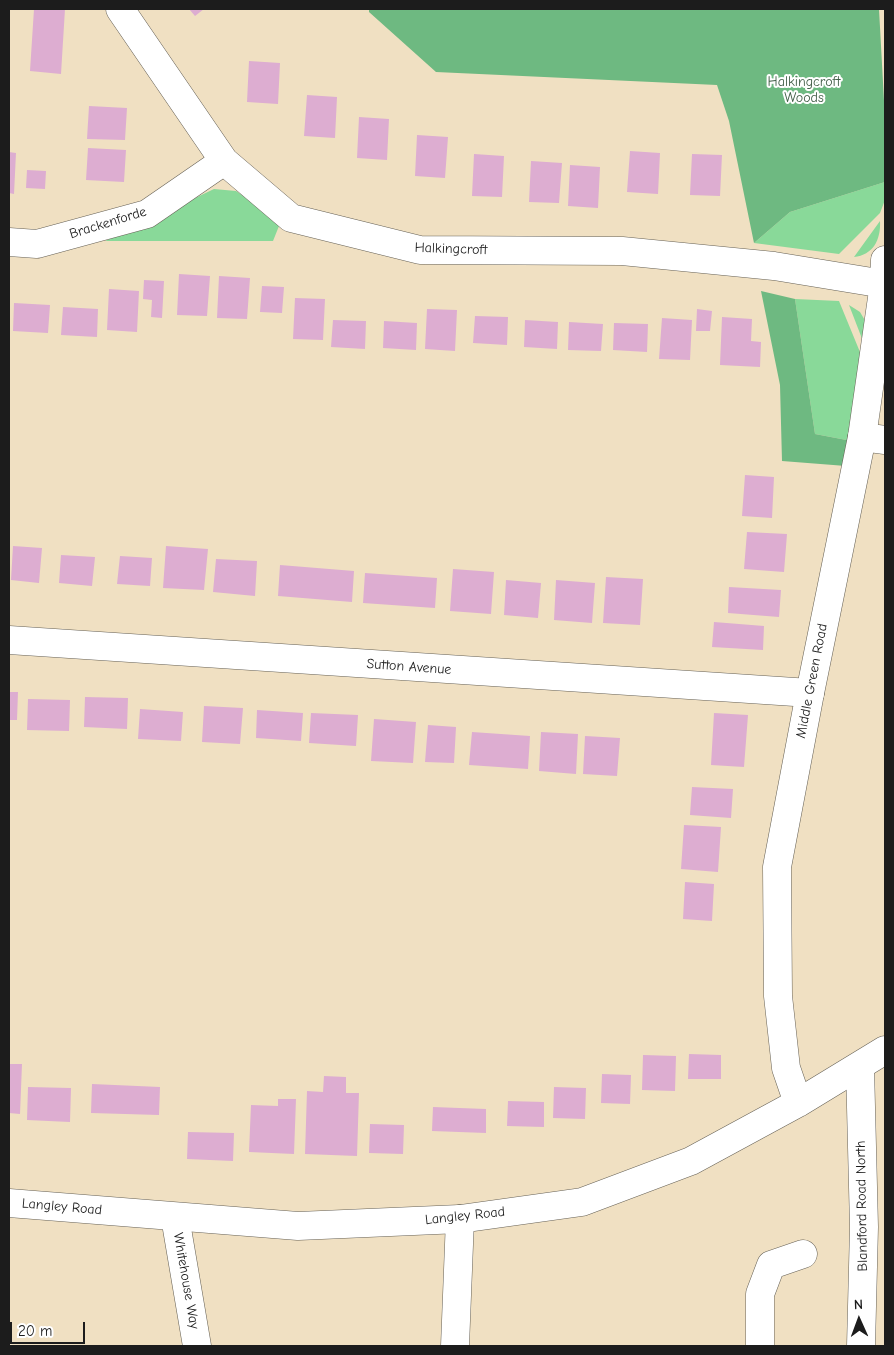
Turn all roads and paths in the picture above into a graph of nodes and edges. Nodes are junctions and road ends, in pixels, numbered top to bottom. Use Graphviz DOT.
graph roads {
  1 [pos="120,9"];
  2 [pos="224,162"];
  3 [pos="9,242"];
  4 [pos="885,272"];
  5 [pos="873,439"];
  6 [pos="9,640"];
  7 [pos="810,693"];
  8 [pos="885,1050"];
  9 [pos="860,1067"];
  10 [pos="798,1103"];
  11 [pos="9,1203"];
  12 [pos="175,1217"];
  13 [pos="460,1219"];
  14 [pos="803,1254"];
  15 [pos="197,1346"];
  16 [pos="455,1346"];
  17 [pos="760,1346"];
  18 [pos="861,1346"];
  1 -- 2 [label="street, Halkingcroft"];
  2 -- 3 [label="street, Brackenforde"];
  2 -- 4 [label="street, Halkingcroft"];
  4 -- 5 [label="street, Middle Green Road"];
  5 -- 7 [label="street, Middle Green Road"];
  6 -- 7 [label="street, Sutton Avenue"];
  7 -- 10 [label="street, Middle Green Road"];
  8 -- 9 [label="street, Langley Road"];
  9 -- 10 [label="street, Langley Road"];
  9 -- 18 [label="street, Blandford Road North"];
  10 -- 13 [label="street, Langley Road"];
  11 -- 12 [label="street, Langley Road"];
  12 -- 13 [label="street, Langley Road"];
  12 -- 15 [label="street, Whitehouse Way"];
  13 -- 16 [label="street"];
  14 -- 17 [label="street"];
}
